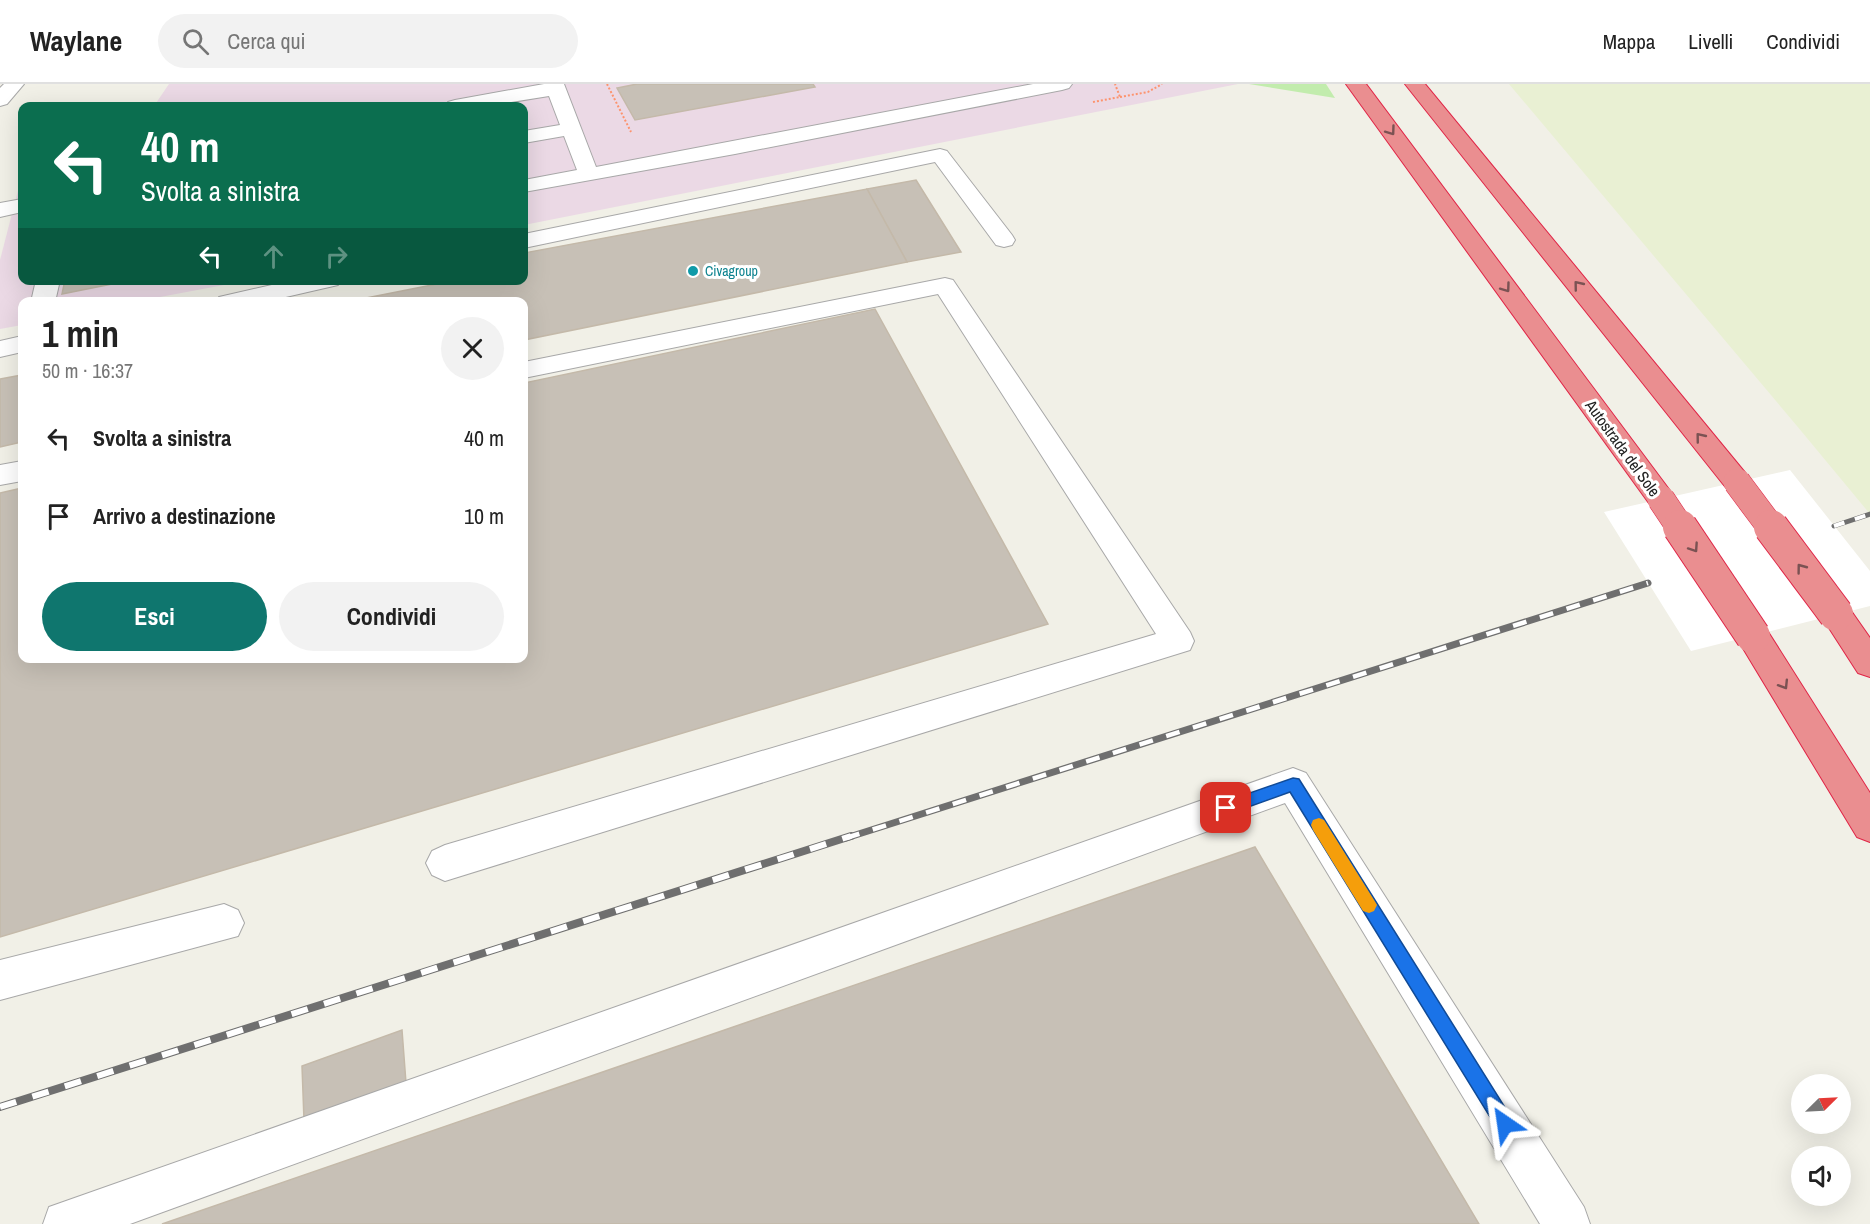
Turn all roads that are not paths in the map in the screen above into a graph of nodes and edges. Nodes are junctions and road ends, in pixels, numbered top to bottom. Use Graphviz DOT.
graph roads {
  1 [pos="14,84"];
  2 [pos="1062,84"];
  3 [pos="1356,84"];
  4 [pos="1415,84"];
  5 [pos="555,86"];
  6 [pos="0,100"];
  7 [pos="475,102"];
  8 [pos="571,129"];
  9 [pos="528,136"];
  10 [pos="589,175"];
  11 [pos="528,185"];
  12 [pos="18,197"];
  13 [pos="0,199"];
  14 [pos="18,207"];
  15 [pos="0,210"];
  16 [pos="528,240"];
  17 [pos="1004,240"];
  18 [pos="307,285"];
  19 [pos="251,297"];
  20 [pos="18,345"];
  21 [pos="0,349"];
  22 [pos="528,369"];
  23 [pos="18,472"];
  24 [pos="0,475"];
  25 [pos="1870,663"];
  26 [pos="1870,825"];
  27 [pos="445,863"];
  28 [pos="224,923"];
  29 [pos="0,980"];
  30 [pos="66,1224"];
  31 [pos="1567,1224"];
  1 -- 6 [label="street"];
  2 -- 10 [label="street"];
  3 -- 26 [label="highway, Autostrada del Sole, one-way, bridge"];
  25 -- 4 [label="highway, one-way, bridge"];
  5 -- 7 [label="street"];
  5 -- 8 [label="street"];
  8 -- 9 [label="street"];
  8 -- 10 [label="street"];
  10 -- 11 [label="street"];
  12 -- 13 [label="street"];
  14 -- 15 [label="street"];
  16 -- 17 [label="street"];
  18 -- 19 [label="street"];
  20 -- 21 [label="street"];
  22 -- 27 [label="street"];
  23 -- 24 [label="street"];
  28 -- 29 [label="street"];
  30 -- 31 [label="street"];
}
